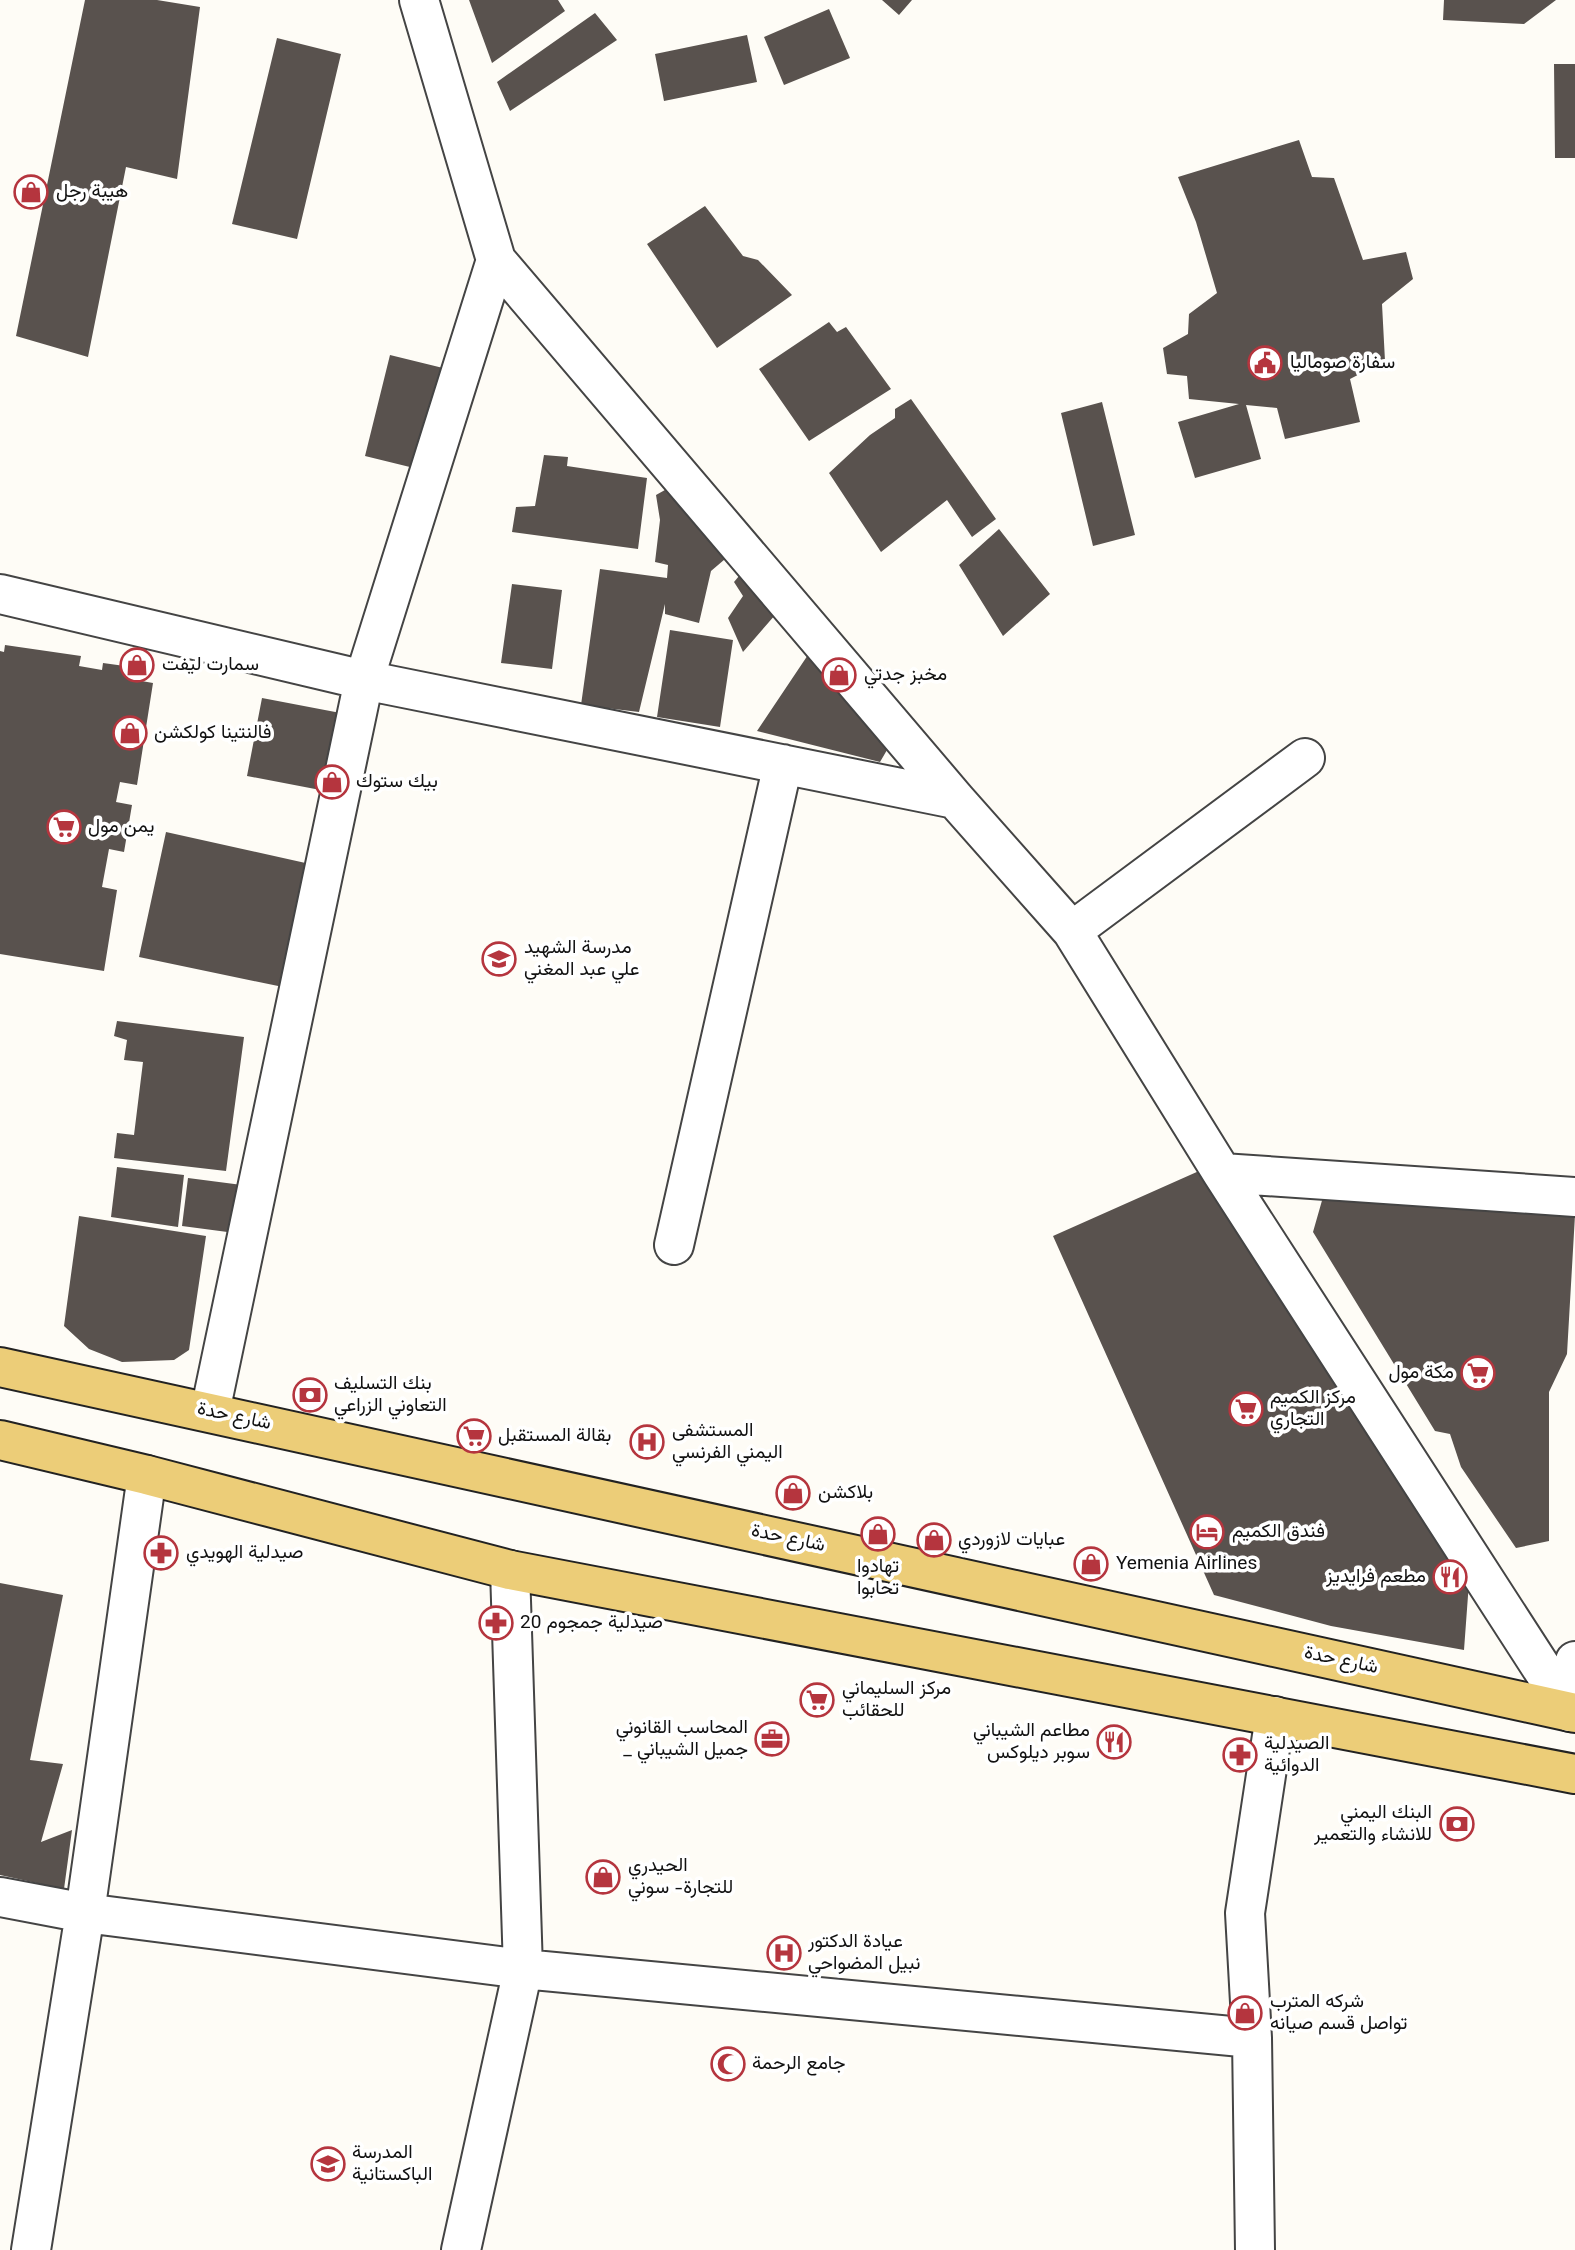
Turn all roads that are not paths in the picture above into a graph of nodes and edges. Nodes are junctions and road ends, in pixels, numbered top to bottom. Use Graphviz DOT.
graph roads {
  1 [pos="419,0"];
  2 [pos="496,260"];
  3 [pos="0,594"];
  4 [pos="364,680"];
  5 [pos="1305,758"];
  6 [pos="783,764"];
  7 [pos="955,799"];
  8 [pos="1072,931"];
  9 [pos="1222,1173"];
  10 [pos="1575,1197"];
  11 [pos="674,1245"];
  12 [pos="0,1367"];
  13 [pos="210,1412"];
  14 [pos="0,1440"];
  15 [pos="147,1475"];
  16 [pos="510,1570"];
  17 [pos="1575,1661"];
  18 [pos="1572,1712"];
  19 [pos="1275,1716"];
  20 [pos="1575,1774"];
  21 [pos="0,1897"];
  22 [pos="85,1913"];
  23 [pos="523,1969"];
  24 [pos="1252,2038"];
  25 [pos="32,2250"];
  26 [pos="461,2250"];
  27 [pos="1255,2250"];
  1 -- 2 [label="street"];
  2 -- 4 [label="street"];
  2 -- 7 [label="street"];
  3 -- 4 [label="street"];
  4 -- 6 [label="street"];
  4 -- 13 [label="street"];
  5 -- 8 [label="street"];
  6 -- 7 [label="street"];
  6 -- 11 [label="street"];
  7 -- 8 [label="street"];
  8 -- 9 [label="street"];
  9 -- 10 [label="street"];
  9 -- 18 [label="street"];
  12 -- 13 [label="main road, شارع حدة"];
  13 -- 18 [label="main road, شارع حدة"];
  14 -- 15 [label="main road"];
  15 -- 16 [label="main road"];
  15 -- 22 [label="street"];
  16 -- 19 [label="main road"];
  16 -- 23 [label="street"];
  17 -- 18 [label="street"];
  19 -- 20 [label="main road"];
  19 -- 24 [label="street"];
  21 -- 22 [label="street"];
  22 -- 23 [label="street"];
  22 -- 25 [label="street"];
  23 -- 24 [label="street"];
  23 -- 26 [label="street"];
  24 -- 27 [label="street"];
}
